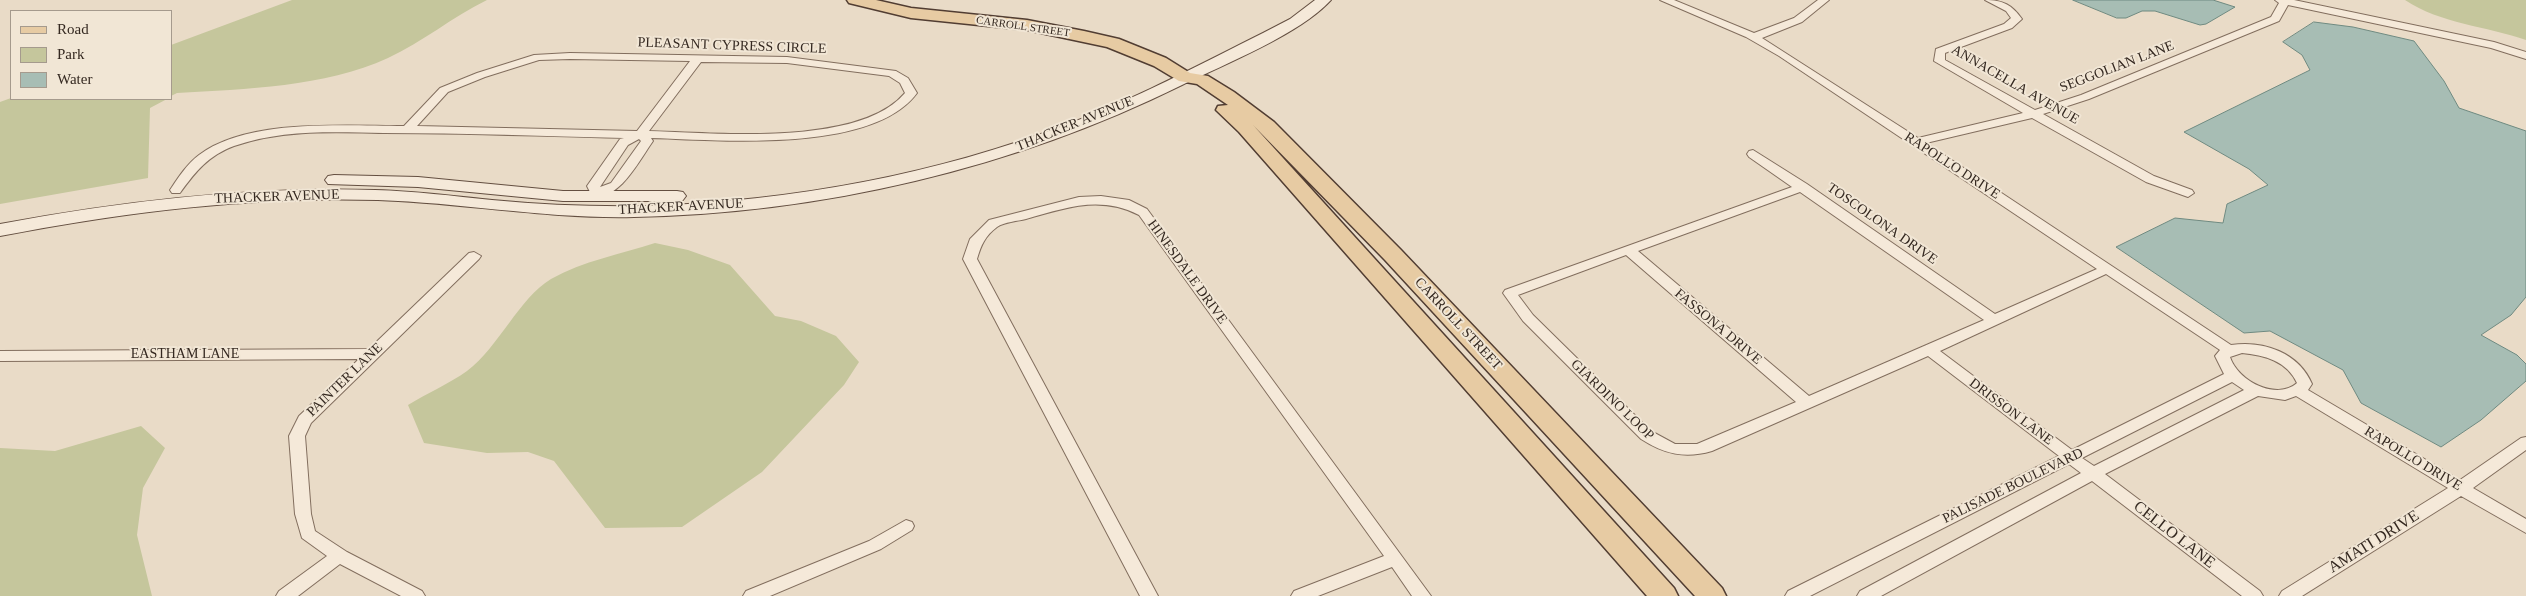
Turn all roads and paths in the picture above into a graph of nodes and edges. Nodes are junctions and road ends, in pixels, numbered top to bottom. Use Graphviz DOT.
graph roads {
  1 [pos="854,0"];
  2 [pos="1308,0"];
  3 [pos="1324,0"];
  4 [pos="1665,0"];
  5 [pos="1824,0"];
  6 [pos="1990,0"];
  7 [pos="2283,1"];
  8 [pos="1754,37"];
  9 [pos="2526,56"];
  10 [pos="698,58"];
  11 [pos="1178,73"];
  12 [pos="2033,114"];
  13 [pos="407,129"];
  14 [pos="641,134"];
  15 [pos="1916,142"];
  16 [pos="1753,154"];
  17 [pos="1272,157"];
  18 [pos="1803,187"];
  19 [pos="176,190"];
  20 [pos="2188,192"];
  21 [pos="591,201"];
  22 [pos="0,218"];
  23 [pos="0,230"];
  24 [pos="1628,250"];
  25 [pos="1393,254"];
  26 [pos="474,256"];
  27 [pos="2106,268"];
  28 [pos="1994,320"];
  29 [pos="1929,350"];
  30 [pos="2229,350"];
  31 [pos="371,354"];
  32 [pos="0,356"];
  33 [pos="2232,376"];
  34 [pos="2256,390"];
  35 [pos="2300,392"];
  36 [pos="1807,403"];
  37 [pos="2526,442"];
  38 [pos="2072,457"];
  39 [pos="2094,473"];
  40 [pos="2461,488"];
  41 [pos="906,526"];
  42 [pos="2526,528"];
  43 [pos="339,556"];
  44 [pos="1395,559"];
  45 [pos="286,596"];
  46 [pos="416,596"];
  47 [pos="752,596"];
  48 [pos="1149,596"];
  49 [pos="1300,596"];
  50 [pos="1422,596"];
  51 [pos="1664,596"];
  52 [pos="1712,596"];
  53 [pos="1794,596"];
  54 [pos="1866,596"];
  55 [pos="2254,596"];
  56 [pos="2288,596"];
  1 -- 11 [label="main road, CARROLL STREET"];
  2 -- 11 [label="street, THACKER AVENUE"];
  3 -- 11 [label="street, THACKER AVENUE"];
  4 -- 8 [label="street, RAPOLLO DRIVE"];
  5 -- 8 [label="street"];
  6 -- 12 [label="street, ANNACELLA AVENUE"];
  7 -- 9 [label="street"];
  7 -- 12 [label="street, SEGGOLIAN LANE"];
  8 -- 15 [label="street, RAPOLLO DRIVE"];
  10 -- 13 [label="street, PLEASANT CYPRESS CIRCLE"];
  10 -- 14 [label="street"];
  10 -- 14 [label="street, PLEASANT CYPRESS CIRCLE"];
  11 -- 17 [label="main road, CARROLL STREET"];
  11 -- 21 [label="street, THACKER AVENUE"];
  11 -- 25 [label="main road, CARROLL STREET"];
  12 -- 15 [label="street, SEGGOLIAN LANE"];
  12 -- 20 [label="street, ANNACELLA AVENUE"];
  13 -- 14 [label="street, PLEASANT CYPRESS CIRCLE"];
  13 -- 19 [label="street, PLEASANT CYPRESS CIRCLE"];
  14 -- 21 [label="street"];
  14 -- 21 [label="street"];
  15 -- 27 [label="street, RAPOLLO DRIVE"];
  16 -- 18 [label="street, TOSCOLONA DRIVE"];
  17 -- 25 [label="main road"];
  17 -- 51 [label="main road, CARROLL STREET"];
  18 -- 24 [label="street, GIARDINO LOOP"];
  18 -- 28 [label="street, TOSCOLONA DRIVE"];
  19 -- 21 [label="street, THACKER AVENUE"];
  19 -- 22 [label="street, THACKER AVENUE"];
  21 -- 23 [label="street, THACKER AVENUE"];
  24 -- 36 [label="street, FASSONA DRIVE"];
  24 -- 36 [label="street, GIARDINO LOOP"];
  25 -- 52 [label="main road, CARROLL STREET"];
  26 -- 31 [label="street, PAINTER LANE"];
  27 -- 28 [label="street, GIARDINO LOOP"];
  27 -- 30 [label="street, RAPOLLO DRIVE"];
  28 -- 29 [label="street, GIARDINO LOOP"];
  29 -- 36 [label="street, GIARDINO LOOP"];
  29 -- 38 [label="street, DRISSON LANE"];
  30 -- 33 [label="street"];
  30 -- 35 [label="street"];
  31 -- 32 [label="street, EASTHAM LANE"];
  31 -- 43 [label="street, PAINTER LANE"];
  33 -- 34 [label="street"];
  33 -- 38 [label="street, PALISADE BOULEVARD"];
  34 -- 35 [label="street"];
  34 -- 39 [label="street, PALISADE BOULEVARD"];
  35 -- 40 [label="street, RAPOLLO DRIVE"];
  37 -- 40 [label="street, AMATI DRIVE"];
  38 -- 39 [label="street, DRISSON LANE"];
  38 -- 53 [label="street, PALISADE BOULEVARD"];
  39 -- 54 [label="street, PALISADE BOULEVARD"];
  39 -- 55 [label="street, CELLO LANE"];
  40 -- 42 [label="street, RAPOLLO DRIVE"];
  40 -- 56 [label="street, AMATI DRIVE"];
  41 -- 47 [label="street"];
  43 -- 45 [label="street"];
  43 -- 46 [label="street, PAINTER LANE"];
  44 -- 48 [label="street, HINESDALE DRIVE"];
  44 -- 49 [label="street"];
  44 -- 50 [label="street, HINESDALE DRIVE"];
}
